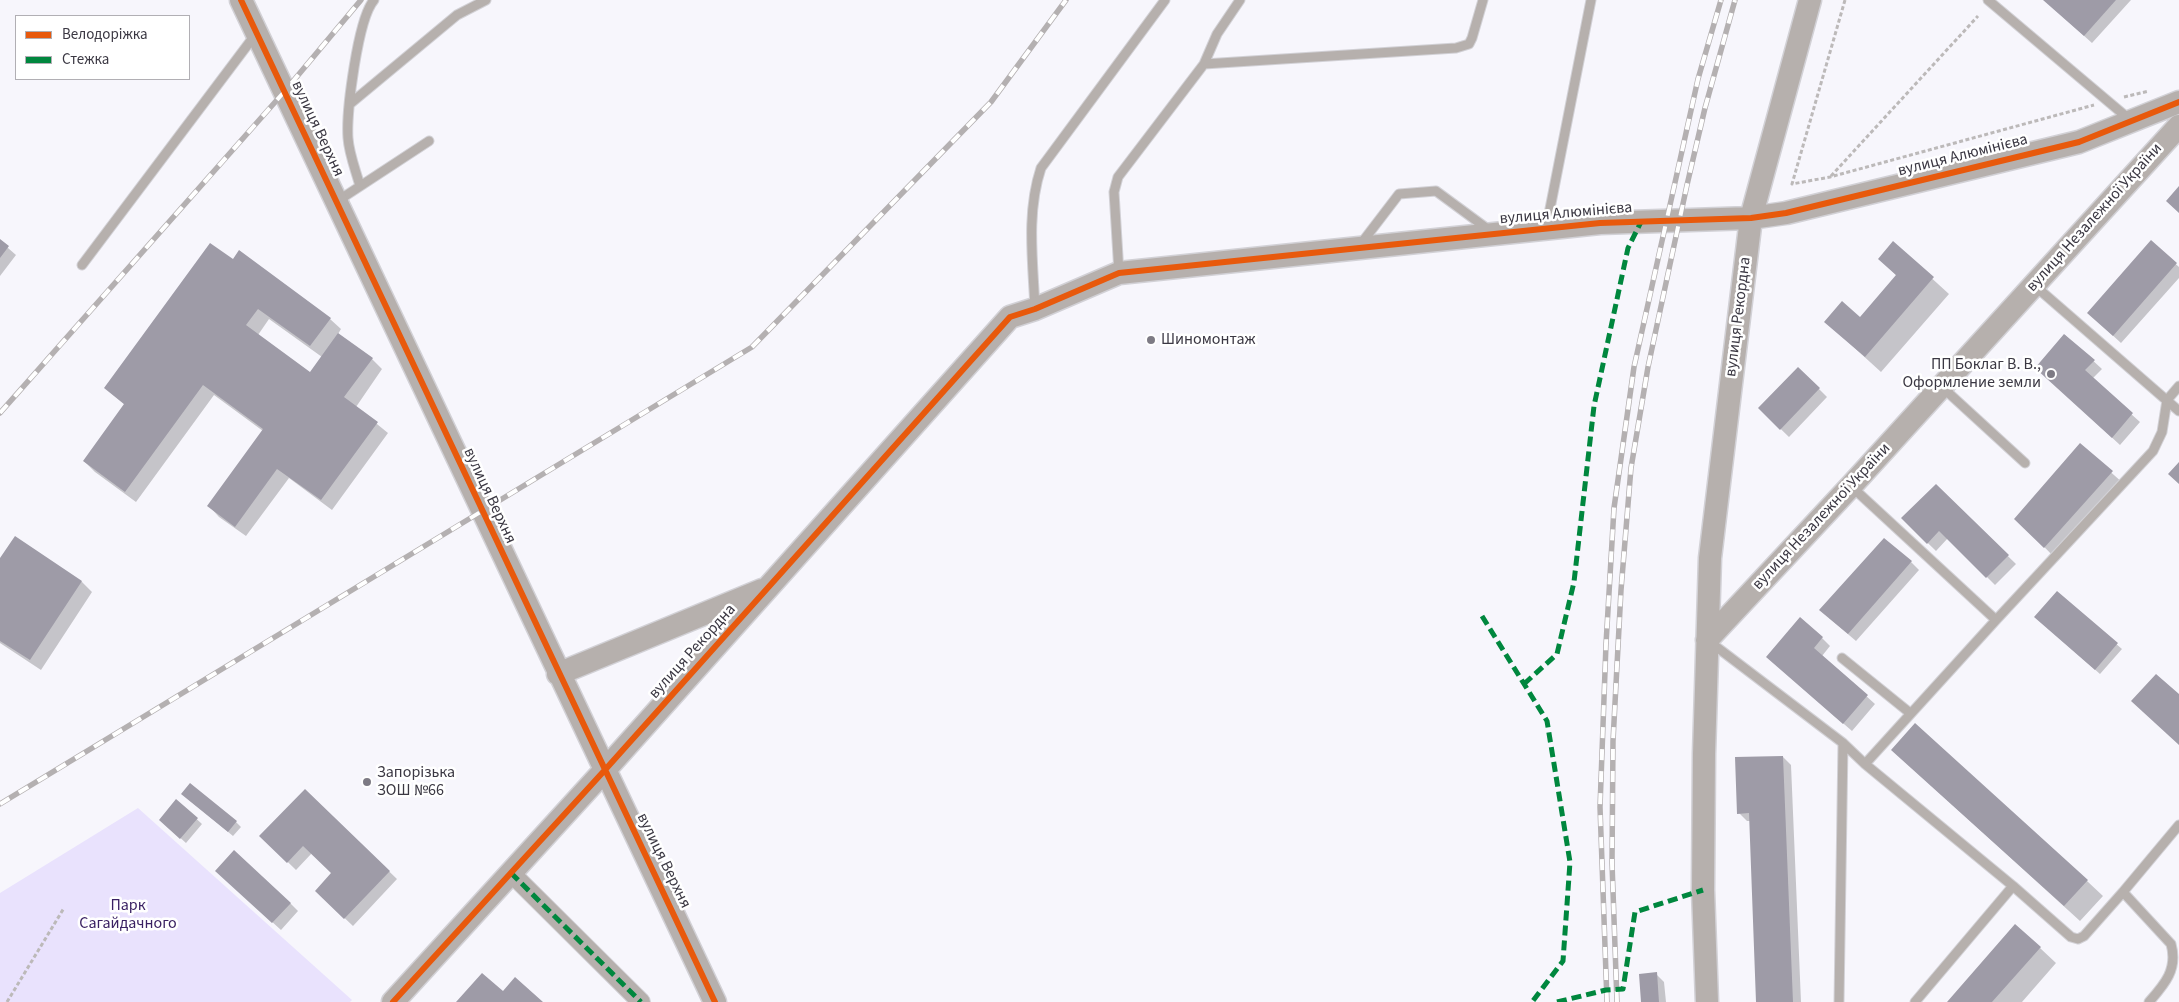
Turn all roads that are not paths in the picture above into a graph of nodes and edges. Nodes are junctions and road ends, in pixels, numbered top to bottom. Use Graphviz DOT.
graph roads {
  1 [pos="241,0"];
  2 [pos="374,0"];
  3 [pos="486,0"];
  4 [pos="1165,0"];
  5 [pos="1240,0"];
  6 [pos="1483,0"];
  7 [pos="1591,0"];
  8 [pos="1810,0"];
  9 [pos="1988,0"];
  10 [pos="257,33"];
  11 [pos="1204,64"];
  12 [pos="2179,102"];
  13 [pos="351,103"];
  14 [pos="2131,121"];
  15 [pos="2179,126"];
  16 [pos="429,141"];
  17 [pos="360,186"];
  18 [pos="336,202"];
  19 [pos="1751,218"];
  20 [pos="1546,229"];
  21 [pos="1496,234"];
  22 [pos="1357,249"];
  23 [pos="82,265"];
  24 [pos="1119,273"];
  25 [pos="2034,285"];
  26 [pos="1035,309"];
  27 [pos="1010,317"];
  28 [pos="1941,386"];
  29 [pos="2179,386"];
  30 [pos="2167,400"];
  31 [pos="2179,411"];
  32 [pos="2025,463"];
  33 [pos="1851,486"];
  34 [pos="768,588"];
  35 [pos="1996,620"];
  36 [pos="1707,640"];
  37 [pos="1842,658"];
  38 [pos="558,674"];
  39 [pos="1910,713"];
  40 [pos="1843,743"];
  41 [pos="1865,764"];
  42 [pos="604,771"];
  43 [pos="2179,825"];
  44 [pos="511,872"];
  45 [pos="2013,886"];
  46 [pos="2123,892"];
  47 [pos="393,1002"];
  48 [pos="641,1002"];
  49 [pos="715,1002"];
  50 [pos="1706,1002"];
  51 [pos="1839,1002"];
  52 [pos="1914,1002"];
  53 [pos="2149,1002"];
  1 -- 10 [label="street, вулиця Верхня"];
  2 -- 13 [label="lane"];
  3 -- 13 [label="lane"];
  4 -- 26 [label="lane"];
  5 -- 11 [label="lane"];
  6 -- 11 [label="lane"];
  7 -- 20 [label="lane"];
  8 -- 19 [label="street, вулиця Рекордна"];
  9 -- 14 [label="lane"];
  10 -- 18 [label="street, вулиця Верхня"];
  10 -- 23 [label="lane"];
  11 -- 24 [label="lane"];
  12 -- 14 [label="street, вулиця Алюмінієва"];
  13 -- 17 [label="lane"];
  14 -- 19 [label="street, вулиця Алюмінієва"];
  15 -- 25 [label="street, вулиця Незалежної України"];
  16 -- 17 [label="lane"];
  17 -- 18 [label="lane"];
  18 -- 38 [label="street, вулиця Верхня"];
  19 -- 20 [label="street, вулиця Алюмінієва"];
  19 -- 36 [label="street, вулиця Рекордна"];
  20 -- 21 [label="street, вулиця Алюмінієва"];
  21 -- 22 [label="street, вулиця Алюмінієва"];
  21 -- 22 [label="lane"];
  22 -- 24 [label="street, вулиця Алюмінієва"];
  24 -- 26 [label="street, вулиця Алюмінієва"];
  25 -- 28 [label="street, вулиця Незалежної України"];
  25 -- 30 [label="lane"];
  26 -- 27 [label="street, вулиця Алюмінієва"];
  27 -- 34 [label="street, вулиця Рекордна"];
  28 -- 32 [label="lane"];
  28 -- 33 [label="street, вулиця Незалежної України"];
  29 -- 30 [label="lane"];
  30 -- 31 [label="lane"];
  30 -- 35 [label="lane"];
  33 -- 35 [label="lane"];
  33 -- 36 [label="street, вулиця Незалежної України"];
  34 -- 38 [label="street"];
  34 -- 42 [label="street, вулиця Рекордна"];
  35 -- 39 [label="lane"];
  36 -- 40 [label="lane"];
  36 -- 50 [label="street"];
  37 -- 39 [label="lane"];
  38 -- 42 [label="street, вулиця Верхня"];
  39 -- 41 [label="lane"];
  40 -- 41 [label="lane"];
  40 -- 51 [label="lane"];
  41 -- 45 [label="lane"];
  42 -- 44 [label="street, вулиця Рекордна"];
  42 -- 49 [label="street, вулиця Верхня"];
  43 -- 46 [label="lane"];
  44 -- 47 [label="street, вулиця Рекордна"];
  44 -- 48 [label="street"];
  45 -- 46 [label="lane"];
  45 -- 52 [label="lane"];
  46 -- 53 [label="lane"];
}
